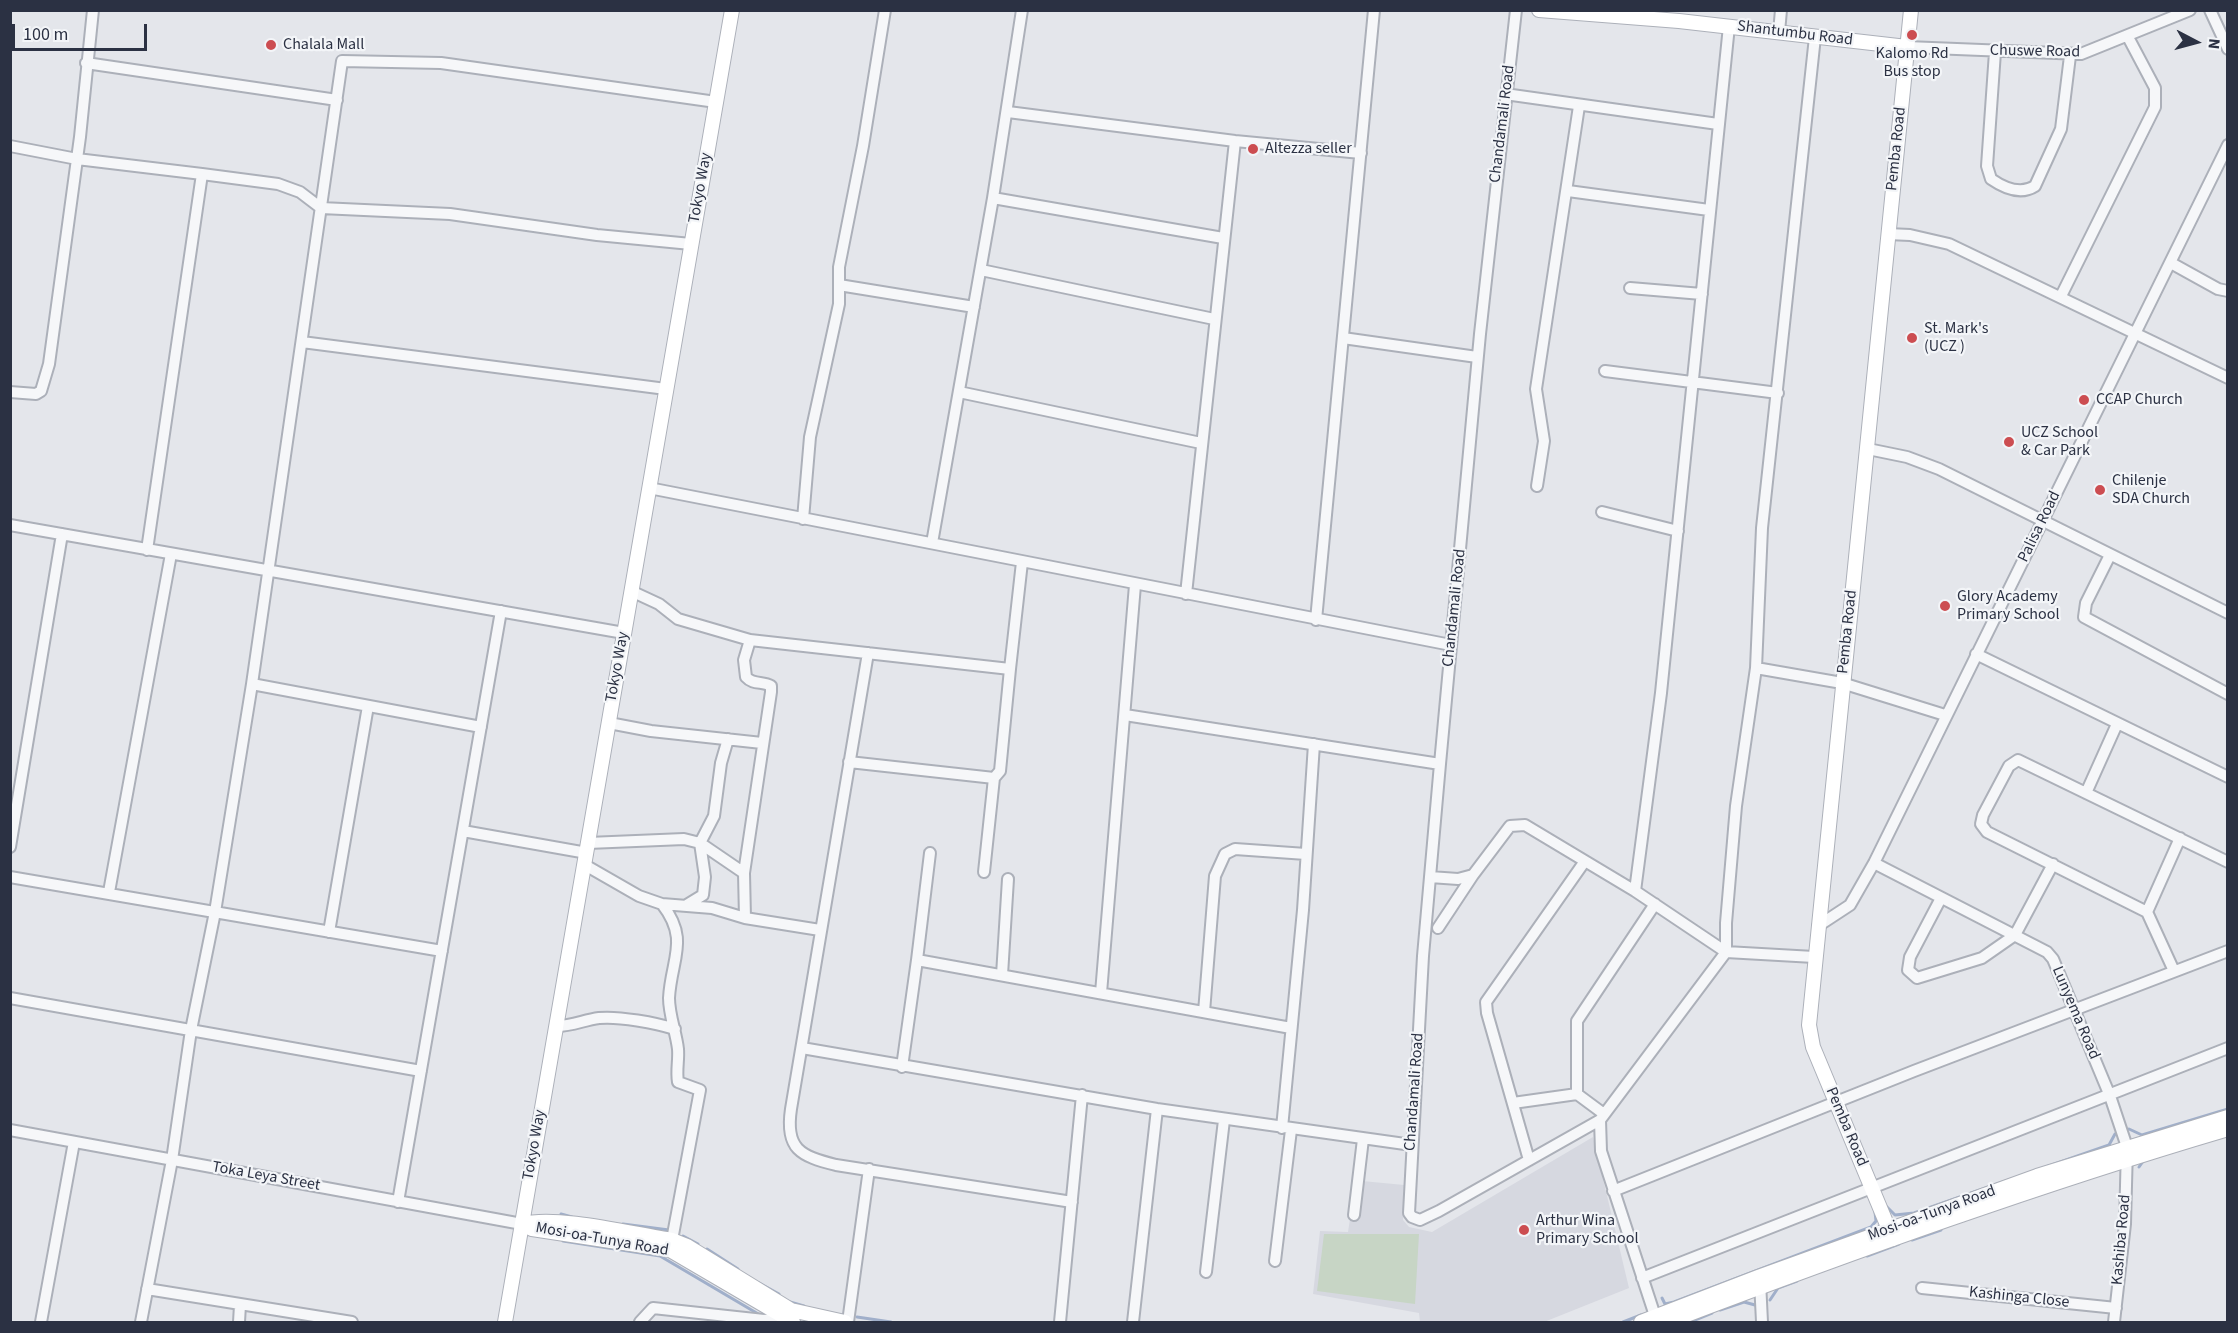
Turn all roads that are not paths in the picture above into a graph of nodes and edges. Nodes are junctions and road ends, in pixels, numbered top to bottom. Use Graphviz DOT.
graph roads {
  1 [pos="93,10"];
  2 [pos="732,10"];
  3 [pos="885,10"];
  4 [pos="1022,10"];
  5 [pos="1374,10"];
  6 [pos="1516,10"];
  7 [pos="1539,10"];
  8 [pos="1781,10"];
  9 [pos="1911,10"];
  10 [pos="2190,10"];
  11 [pos="2210,10"];
  12 [pos="1680,16"];
  13 [pos="1729,26"];
  14 [pos="1779,32"];
  15 [pos="1815,37"];
  16 [pos="2128,37"];
  17 [pos="1907,47"];
  18 [pos="2228,49"];
  19 [pos="1995,52"];
  20 [pos="2070,56"];
  21 [pos="87,63"];
  22 [pos="1505,94"];
  23 [pos="337,100"];
  24 [pos="716,102"];
  25 [pos="1580,106"];
  26 [pos="1008,112"];
  27 [pos="1718,124"];
  28 [pos="1234,141"];
  29 [pos="2228,145"];
  30 [pos="10,146"];
  31 [pos="1361,153"];
  32 [pos="77,159"];
  33 [pos="202,174"];
  34 [pos="1568,191"];
  35 [pos="993,198"];
  36 [pos="321,208"];
  37 [pos="1709,210"];
  38 [pos="1888,234"];
  39 [pos="1223,238"];
  40 [pos="691,244"];
  41 [pos="2171,263"];
  42 [pos="981,270"];
  43 [pos="839,285"];
  44 [pos="1629,288"];
  45 [pos="2228,291"];
  46 [pos="1702,294"];
  47 [pos="2061,296"];
  48 [pos="974,307"];
  49 [pos="1214,319"];
  50 [pos="2135,333"];
  51 [pos="1343,338"];
  52 [pos="302,342"];
  53 [pos="1477,357"];
  54 [pos="1605,372"];
  55 [pos="2228,378"];
  56 [pos="1692,382"];
  57 [pos="666,389"];
  58 [pos="10,392"];
  59 [pos="959,392"];
  60 [pos="1778,393"];
  61 [pos="1201,443"];
  62 [pos="1868,449"];
  63 [pos="1537,486"];
  64 [pos="649,488"];
  65 [pos="1602,512"];
  66 [pos="803,519"];
  67 [pos="2043,521"];
  68 [pos="10,525"];
  69 [pos="1678,531"];
  70 [pos="62,534"];
  71 [pos="932,543"];
  72 [pos="147,550"];
  73 [pos="171,554"];
  74 [pos="2110,555"];
  75 [pos="1022,562"];
  76 [pos="270,572"];
  77 [pos="1135,585"];
  78 [pos="632,591"];
  79 [pos="1186,594"];
  80 [pos="501,611"];
  81 [pos="2228,613"];
  82 [pos="1316,620"];
  83 [pos="624,633"];
  84 [pos="750,640"];
  85 [pos="1451,645"];
  86 [pos="868,653"];
  87 [pos="1976,654"];
  88 [pos="1756,668"];
  89 [pos="1010,669"];
  90 [pos="1842,683"];
  91 [pos="252,684"];
  92 [pos="2227,694"];
  93 [pos="368,706"];
  94 [pos="1125,715"];
  95 [pos="1945,715"];
  96 [pos="609,723"];
  97 [pos="2117,724"];
  98 [pos="481,727"];
  99 [pos="728,739"];
  100 [pos="762,743"];
  101 [pos="1314,744"];
  102 [pos="849,762"];
  103 [pos="1440,764"];
  104 [pos="2228,777"];
  105 [pos="994,778"];
  106 [pos="2086,793"];
  107 [pos="463,831"];
  108 [pos="2180,838"];
  109 [pos="700,843"];
  110 [pos="10,847"];
  111 [pos="930,853"];
  112 [pos="586,854"];
  113 [pos="1306,854"];
  114 [pos="1585,861"];
  115 [pos="2228,862"];
  116 [pos="1874,863"];
  117 [pos="2053,864"];
  118 [pos="984,872"];
  119 [pos="744,873"];
  120 [pos="1473,875"];
  121 [pos="1430,876"];
  122 [pos="10,877"];
  123 [pos="1008,879"];
  124 [pos="1635,891"];
  125 [pos="109,892"];
  126 [pos="1941,898"];
  127 [pos="662,904"];
  128 [pos="1655,904"];
  129 [pos="683,906"];
  130 [pos="215,912"];
  131 [pos="2147,912"];
  132 [pos="745,918"];
  133 [pos="1818,926"];
  134 [pos="1438,928"];
  135 [pos="820,930"];
  136 [pos="329,932"];
  137 [pos="2015,935"];
  138 [pos="442,951"];
  139 [pos="2228,951"];
  140 [pos="1726,952"];
  141 [pos="1814,957"];
  142 [pos="917,960"];
  143 [pos="2174,971"];
  144 [pos="1002,975"];
  145 [pos="1101,993"];
  146 [pos="10,998"];
  147 [pos="2073,1010"];
  148 [pos="1204,1012"];
  149 [pos="557,1026"];
  150 [pos="1291,1028"];
  151 [pos="675,1029"];
  152 [pos="191,1030"];
  153 [pos="802,1048"];
  154 [pos="2228,1048"];
  155 [pos="902,1067"];
  156 [pos="422,1071"];
  157 [pos="1577,1094"];
  158 [pos="1082,1095"];
  159 [pos="2110,1095"];
  160 [pos="1513,1103"];
  161 [pos="1835,1103"];
  162 [pos="1156,1109"];
  163 [pos="1602,1117"];
  164 [pos="2228,1117"];
  165 [pos="1224,1120"];
  166 [pos="1286,1129"];
  167 [pos="2228,1129"];
  168 [pos="10,1130"];
  169 [pos="1363,1139"];
  170 [pos="74,1142"];
  171 [pos="1412,1145"];
  172 [pos="2127,1153"];
  173 [pos="172,1160"];
  174 [pos="1529,1160"];
  175 [pos="869,1169"];
  176 [pos="1873,1188"];
  177 [pos="1613,1191"];
  178 [pos="526,1194"];
  179 [pos="398,1202"];
  180 [pos="1072,1202"];
  181 [pos="1354,1215"];
  182 [pos="561,1223"];
  183 [pos="522,1224"];
  184 [pos="549,1232"];
  185 [pos="1891,1234"];
  186 [pos="672,1240"];
  187 [pos="517,1257"];
  188 [pos="1275,1262"];
  189 [pos="1206,1272"];
  190 [pos="1642,1278"];
  191 [pos="1760,1281"];
  192 [pos="1922,1288"];
  193 [pos="147,1289"];
  194 [pos="240,1305"];
  195 [pos="2116,1308"];
  196 [pos="789,1317"];
  197 [pos="1660,1321"];
  198 [pos="41,1323"];
  199 [pos="141,1323"];
  200 [pos="239,1323"];
  201 [pos="352,1323"];
  202 [pos="505,1323"];
  203 [pos="640,1323"];
  204 [pos="847,1323"];
  205 [pos="1059,1323"];
  206 [pos="1133,1323"];
  207 [pos="1641,1323"];
  208 [pos="1762,1323"];
  209 [pos="2114,1323"];
  1 -- 21 [label="street"];
  2 -- 24 [label="main road, Tokyo Way"];
  3 -- 43 [label="street"];
  4 -- 26 [label="street"];
  5 -- 31 [label="street"];
  6 -- 22 [label="street, Chandamali Road"];
  7 -- 12 [label="main road, Shantumbu Road"];
  8 -- 14 [label="street"];
  9 -- 17 [label="main road, Pemba Road"];
  10 -- 16 [label="street, Chuswe Road"];
  11 -- 18 [label="street"];
  12 -- 13 [label="main road, Shantumbu Road"];
  13 -- 14 [label="main road, Shantumbu Road"];
  13 -- 27 [label="street"];
  14 -- 15 [label="main road, Shantumbu Road"];
  15 -- 17 [label="main road, Shantumbu Road"];
  15 -- 60 [label="street"];
  16 -- 20 [label="street, Chuswe Road"];
  16 -- 47 [label="street"];
  17 -- 19 [label="street, Chuswe Road"];
  17 -- 38 [label="main road, Pemba Road"];
  19 -- 20 [label="street, Chuswe Road"];
  19 -- 20 [label="street"];
  21 -- 23 [label="street"];
  21 -- 32 [label="street"];
  22 -- 25 [label="street"];
  22 -- 53 [label="street, Chandamali Road"];
  23 -- 24 [label="street"];
  23 -- 36 [label="street"];
  24 -- 40 [label="main road, Tokyo Way"];
  25 -- 27 [label="street"];
  25 -- 34 [label="street"];
  26 -- 28 [label="street"];
  26 -- 35 [label="street"];
  27 -- 37 [label="street"];
  28 -- 31 [label="street"];
  28 -- 39 [label="street"];
  29 -- 41 [label="street, Palisa Road"];
  30 -- 32 [label="street"];
  31 -- 51 [label="street"];
  32 -- 33 [label="street"];
  32 -- 58 [label="street"];
  33 -- 36 [label="street"];
  33 -- 72 [label="street"];
  34 -- 37 [label="street"];
  34 -- 63 [label="street"];
  35 -- 39 [label="street"];
  35 -- 42 [label="street"];
  36 -- 40 [label="street"];
  36 -- 52 [label="street"];
  37 -- 46 [label="street"];
  38 -- 47 [label="street"];
  38 -- 62 [label="main road, Pemba Road"];
  39 -- 49 [label="street"];
  40 -- 57 [label="main road, Tokyo Way"];
  41 -- 45 [label="street"];
  41 -- 50 [label="street, Palisa Road"];
  42 -- 48 [label="street"];
  42 -- 49 [label="street"];
  43 -- 48 [label="street"];
  43 -- 66 [label="street"];
  44 -- 46 [label="street"];
  46 -- 56 [label="street"];
  47 -- 50 [label="street"];
  48 -- 59 [label="street"];
  49 -- 61 [label="street"];
  50 -- 55 [label="street"];
  50 -- 67 [label="street, Palisa Road"];
  51 -- 53 [label="street"];
  51 -- 82 [label="street"];
  52 -- 57 [label="street"];
  52 -- 76 [label="street"];
  53 -- 85 [label="street, Chandamali Road"];
  54 -- 56 [label="street"];
  56 -- 60 [label="street"];
  56 -- 69 [label="street"];
  57 -- 64 [label="main road, Tokyo Way"];
  59 -- 61 [label="street"];
  59 -- 71 [label="street"];
  60 -- 88 [label="street"];
  61 -- 79 [label="street"];
  62 -- 67 [label="street"];
  62 -- 90 [label="main road, Pemba Road"];
  64 -- 66 [label="street"];
  64 -- 78 [label="main road, Tokyo Way"];
  65 -- 69 [label="street"];
  66 -- 71 [label="street"];
  67 -- 74 [label="street"];
  67 -- 87 [label="street, Palisa Road"];
  68 -- 70 [label="street"];
  69 -- 124 [label="street"];
  70 -- 72 [label="street"];
  70 -- 110 [label="street"];
  71 -- 75 [label="street"];
  72 -- 73 [label="street"];
  73 -- 76 [label="street"];
  73 -- 125 [label="street"];
  74 -- 81 [label="street"];
  74 -- 92 [label="street"];
  75 -- 77 [label="street"];
  75 -- 89 [label="street"];
  76 -- 80 [label="street"];
  76 -- 91 [label="street"];
  77 -- 79 [label="street"];
  77 -- 94 [label="street"];
  78 -- 83 [label="main road, Tokyo Way"];
  78 -- 84 [label="street"];
  79 -- 82 [label="street"];
  80 -- 83 [label="street"];
  80 -- 98 [label="street"];
  82 -- 85 [label="street"];
  83 -- 96 [label="main road, Tokyo Way"];
  84 -- 86 [label="street"];
  84 -- 100 [label="street"];
  85 -- 103 [label="street, Chandamali Road"];
  86 -- 89 [label="street"];
  86 -- 102 [label="street"];
  87 -- 95 [label="street, Palisa Road"];
  87 -- 97 [label="street"];
  88 -- 90 [label="street"];
  88 -- 140 [label="street"];
  89 -- 105 [label="street"];
  90 -- 95 [label="street"];
  90 -- 133 [label="main road, Pemba Road"];
  91 -- 93 [label="street"];
  91 -- 130 [label="street"];
  93 -- 98 [label="street"];
  93 -- 136 [label="street"];
  94 -- 101 [label="street"];
  94 -- 145 [label="street"];
  95 -- 116 [label="street, Palisa Road"];
  96 -- 99 [label="street"];
  96 -- 112 [label="main road, Tokyo Way"];
  97 -- 104 [label="street"];
  97 -- 106 [label="street"];
  98 -- 107 [label="street"];
  99 -- 100 [label="street"];
  99 -- 109 [label="street"];
  100 -- 119 [label="street"];
  101 -- 103 [label="street"];
  101 -- 113 [label="street"];
  102 -- 105 [label="street"];
  102 -- 135 [label="street"];
  103 -- 121 [label="street, Chandamali Road"];
  105 -- 118 [label="street"];
  106 -- 108 [label="street"];
  106 -- 117 [label="street"];
  107 -- 112 [label="street"];
  107 -- 138 [label="street"];
  108 -- 115 [label="street"];
  108 -- 131 [label="street"];
  109 -- 112 [label="street"];
  109 -- 119 [label="street"];
  109 -- 129 [label="street"];
  111 -- 142 [label="street"];
  112 -- 127 [label="street"];
  112 -- 149 [label="main road, Tokyo Way"];
  113 -- 148 [label="street"];
  113 -- 150 [label="street"];
  114 -- 120 [label="street"];
  114 -- 124 [label="street"];
  114 -- 160 [label="street"];
  116 -- 126 [label="street, Lunyema Road"];
  116 -- 133 [label="street, Palisa Road"];
  117 -- 131 [label="street"];
  117 -- 137 [label="street"];
  119 -- 132 [label="street"];
  120 -- 121 [label="street"];
  120 -- 134 [label="street"];
  121 -- 171 [label="street, Chandamali Road"];
  122 -- 125 [label="street"];
  123 -- 144 [label="street"];
  124 -- 128 [label="street"];
  125 -- 130 [label="street"];
  126 -- 137 [label="street, Lunyema Road"];
  126 -- 137 [label="street"];
  127 -- 129 [label="street"];
  127 -- 151 [label="street"];
  128 -- 140 [label="street"];
  128 -- 157 [label="street"];
  129 -- 132 [label="street"];
  130 -- 136 [label="street"];
  130 -- 152 [label="street"];
  131 -- 143 [label="street"];
  132 -- 135 [label="street"];
  133 -- 141 [label="main road, Pemba Road"];
  135 -- 153 [label="street"];
  136 -- 138 [label="street"];
  137 -- 147 [label="street, Lunyema Road"];
  138 -- 156 [label="street"];
  139 -- 143 [label="street"];
  140 -- 141 [label="street"];
  140 -- 163 [label="street"];
  141 -- 161 [label="main road, Pemba Road"];
  142 -- 144 [label="street"];
  142 -- 155 [label="street"];
  143 -- 147 [label="street"];
  144 -- 145 [label="street"];
  145 -- 148 [label="street"];
  146 -- 152 [label="street"];
  147 -- 159 [label="street, Lunyema Road"];
  147 -- 161 [label="street"];
  148 -- 150 [label="street"];
  149 -- 151 [label="street"];
  149 -- 178 [label="main road, Tokyo Way"];
  150 -- 166 [label="street"];
  151 -- 186 [label="street"];
  152 -- 156 [label="street"];
  152 -- 173 [label="street"];
  153 -- 155 [label="street"];
  153 -- 175 [label="street"];
  154 -- 159 [label="street"];
  155 -- 158 [label="street"];
  156 -- 179 [label="street"];
  157 -- 160 [label="street"];
  157 -- 163 [label="street"];
  158 -- 162 [label="street"];
  158 -- 180 [label="street"];
  159 -- 172 [label="street, Lunyema Road"];
  159 -- 176 [label="street"];
  160 -- 174 [label="street"];
  161 -- 176 [label="main road, Pemba Road"];
  161 -- 177 [label="street"];
  162 -- 165 [label="street"];
  162 -- 206 [label="street"];
  163 -- 174 [label="street"];
  163 -- 177 [label="street"];
  164 -- 172 [label="main road, Mosi-oa-Tunya Road"];
  165 -- 166 [label="street"];
  165 -- 189 [label="street"];
  166 -- 169 [label="street"];
  166 -- 188 [label="street"];
  167 -- 172 [label="main road, Mosi-oa-Tunya Road"];
  168 -- 170 [label="street, Toka Leya Street"];
  169 -- 171 [label="street"];
  169 -- 181 [label="street"];
  170 -- 173 [label="street, Toka Leya Street"];
  170 -- 198 [label="street"];
  171 -- 174 [label="street, Chandamali Road"];
  172 -- 185 [label="main road, Mosi-oa-Tunya Road"];
  172 -- 195 [label="street, Kashiba Road"];
  173 -- 179 [label="street, Toka Leya Street"];
  173 -- 193 [label="street"];
  175 -- 180 [label="street"];
  175 -- 204 [label="street"];
  176 -- 185 [label="main road, Pemba Road"];
  176 -- 190 [label="street"];
  177 -- 190 [label="street"];
  178 -- 182 [label="main road"];
  178 -- 183 [label="main road, Tokyo Way"];
  179 -- 183 [label="street, Toka Leya Street"];
  180 -- 205 [label="street"];
  182 -- 183 [label="main road, Mosi-oa-Tunya Road"];
  182 -- 186 [label="main road, Mosi-oa-Tunya Road"];
  183 -- 184 [label="main road, Mosi-oa-Tunya Road"];
  183 -- 187 [label="main road, Tokyo Way"];
  184 -- 187 [label="main road"];
  184 -- 196 [label="main road, Mosi-oa-Tunya Road"];
  185 -- 191 [label="main road, Mosi-oa-Tunya Road"];
  186 -- 196 [label="main road, Mosi-oa-Tunya Road"];
  187 -- 202 [label="main road, Tokyo Way"];
  190 -- 197 [label="street"];
  191 -- 197 [label="main road, Mosi-oa-Tunya Road"];
  191 -- 208 [label="street"];
  192 -- 195 [label="street, Kashinga Close"];
  193 -- 194 [label="street"];
  193 -- 199 [label="street"];
  194 -- 200 [label="street"];
  194 -- 201 [label="street"];
  195 -- 209 [label="street, Kashiba Road"];
  196 -- 203 [label="street"];
  196 -- 204 [label="main road, Mosi-oa-Tunya Road"];
  197 -- 207 [label="main road, Mosi-oa-Tunya Road"];
}
